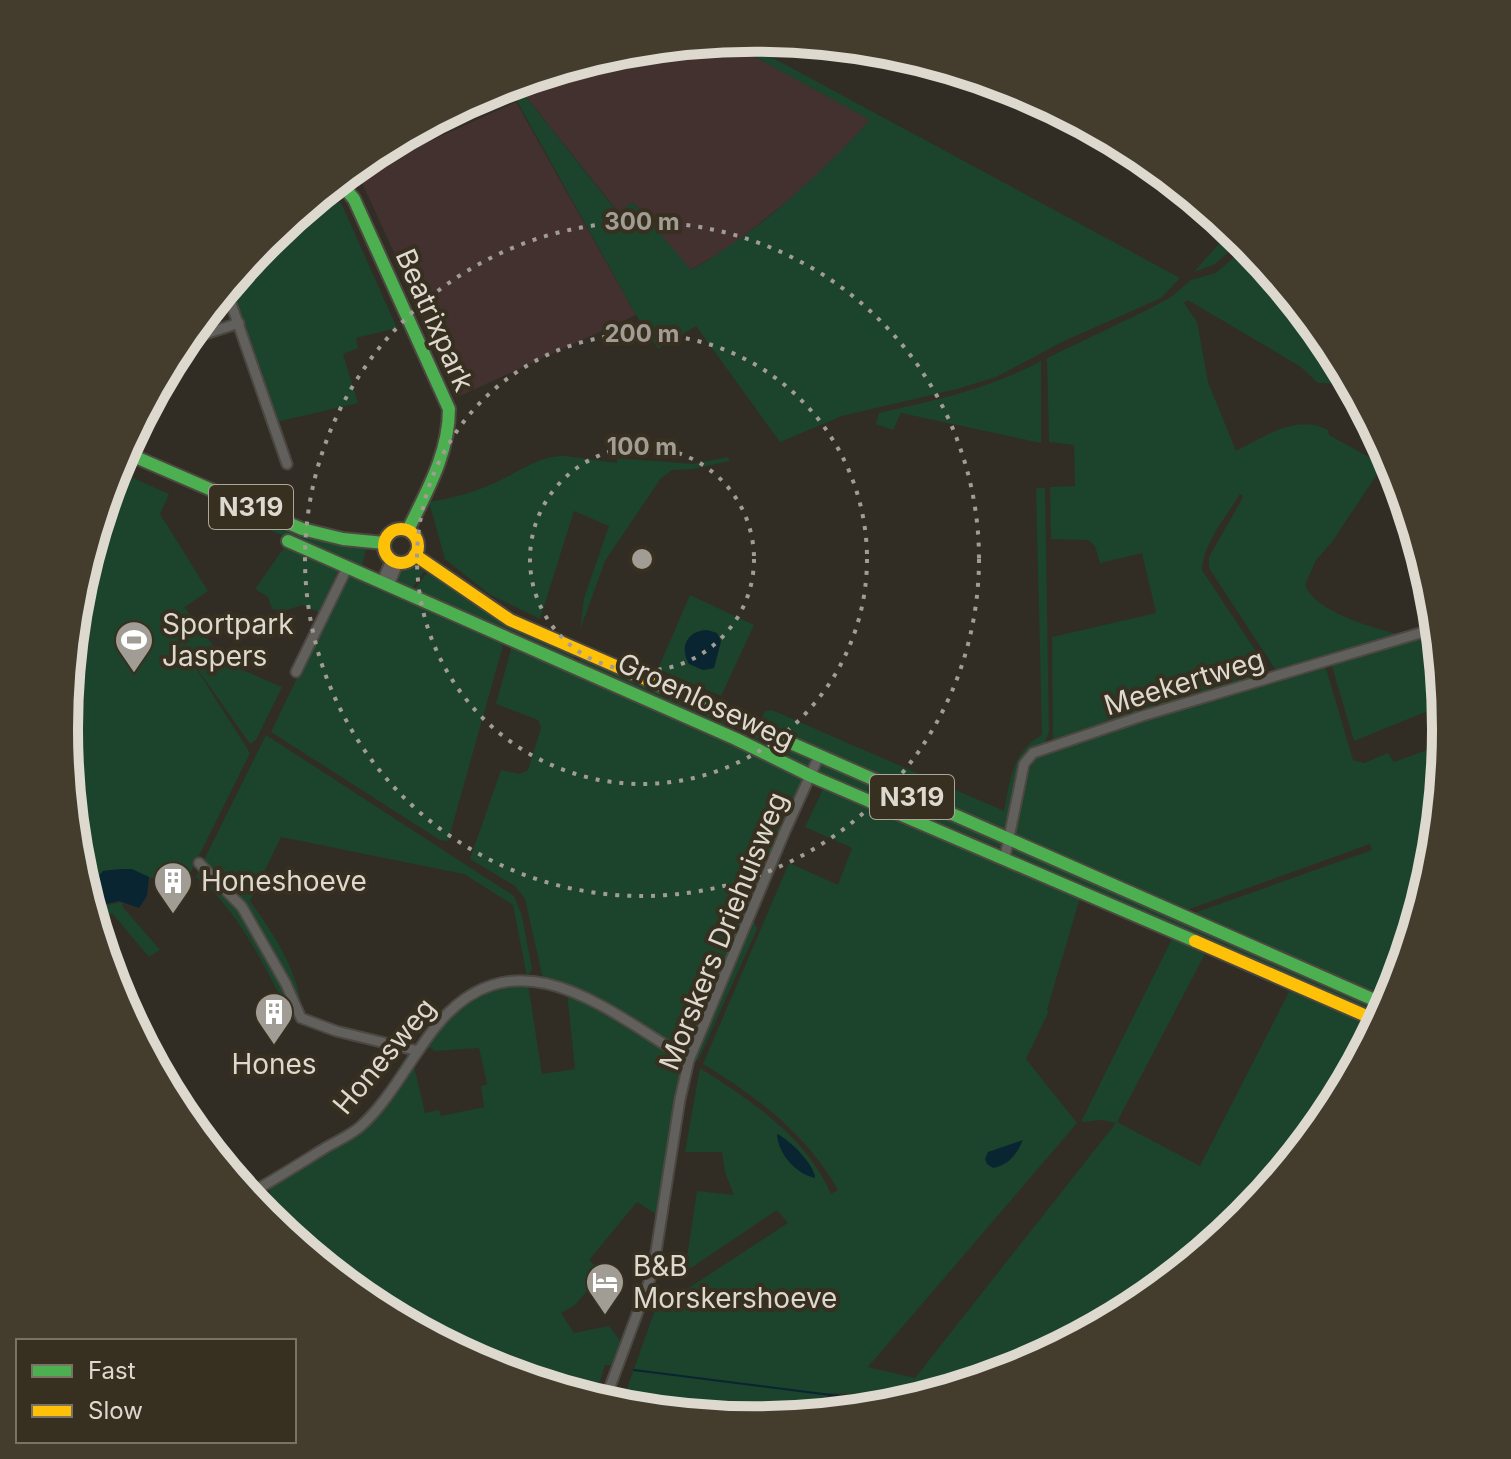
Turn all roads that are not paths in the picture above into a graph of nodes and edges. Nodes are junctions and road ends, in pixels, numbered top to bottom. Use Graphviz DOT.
graph roads {
  1 [pos="346,190"];
  2 [pos="231,301"];
  3 [pos="239,323"];
  4 [pos="206,334"];
  5 [pos="136,457"];
  6 [pos="287,464"];
  7 [pos="408,530"];
  8 [pos="288,541"];
  9 [pos="384,543"];
  10 [pos="415,555"];
  11 [pos="395,561"];
  12 [pos="348,566"];
  13 [pos="385,583"];
  14 [pos="1425,631"];
  15 [pos="296,672"];
  16 [pos="819,756"];
  17 [pos="811,776"];
  18 [pos="1009,840"];
  19 [pos="1005,857"];
  20 [pos="199,863"];
  21 [pos="1376,1001"];
  22 [pos="1368,1017"];
  23 [pos="418,1051"];
  24 [pos="689,1060"];
  25 [pos="258,1189"];
  26 [pos="609,1391"];
  1 -- 7 [label="street, Beatrixpark"];
  2 -- 3 [label="street"];
  3 -- 4 [label="street"];
  3 -- 6 [label="street"];
  5 -- 9 [label="street, N319"];
  7 -- 9 [label="street"];
  7 -- 10 [label="street"];
  8 -- 12 [label="street, Groenloseweg"];
  9 -- 11 [label="street"];
  10 -- 11 [label="street"];
  10 -- 16 [label="street, Groenloseweg / N319"];
  11 -- 13 [label="street"];
  12 -- 13 [label="street, Groenloseweg"];
  12 -- 15 [label="street"];
  13 -- 17 [label="street, Groenloseweg"];
  14 -- 18 [label="street, Meekertweg"];
  16 -- 17 [label="street, Morskers Driehuisweg"];
  16 -- 18 [label="street, Groenloseweg / N319"];
  17 -- 19 [label="street, Groenloseweg"];
  17 -- 24 [label="street, Morskers Driehuisweg"];
  18 -- 19 [label="street"];
  18 -- 21 [label="street, Groenloseweg / N319"];
  19 -- 22 [label="street, Groenloseweg"];
  20 -- 23 [label="street"];
  23 -- 24 [label="street, Honesweg"];
  23 -- 25 [label="street, Honesweg"];
  24 -- 26 [label="street, Morskers Driehuisweg"];
}
